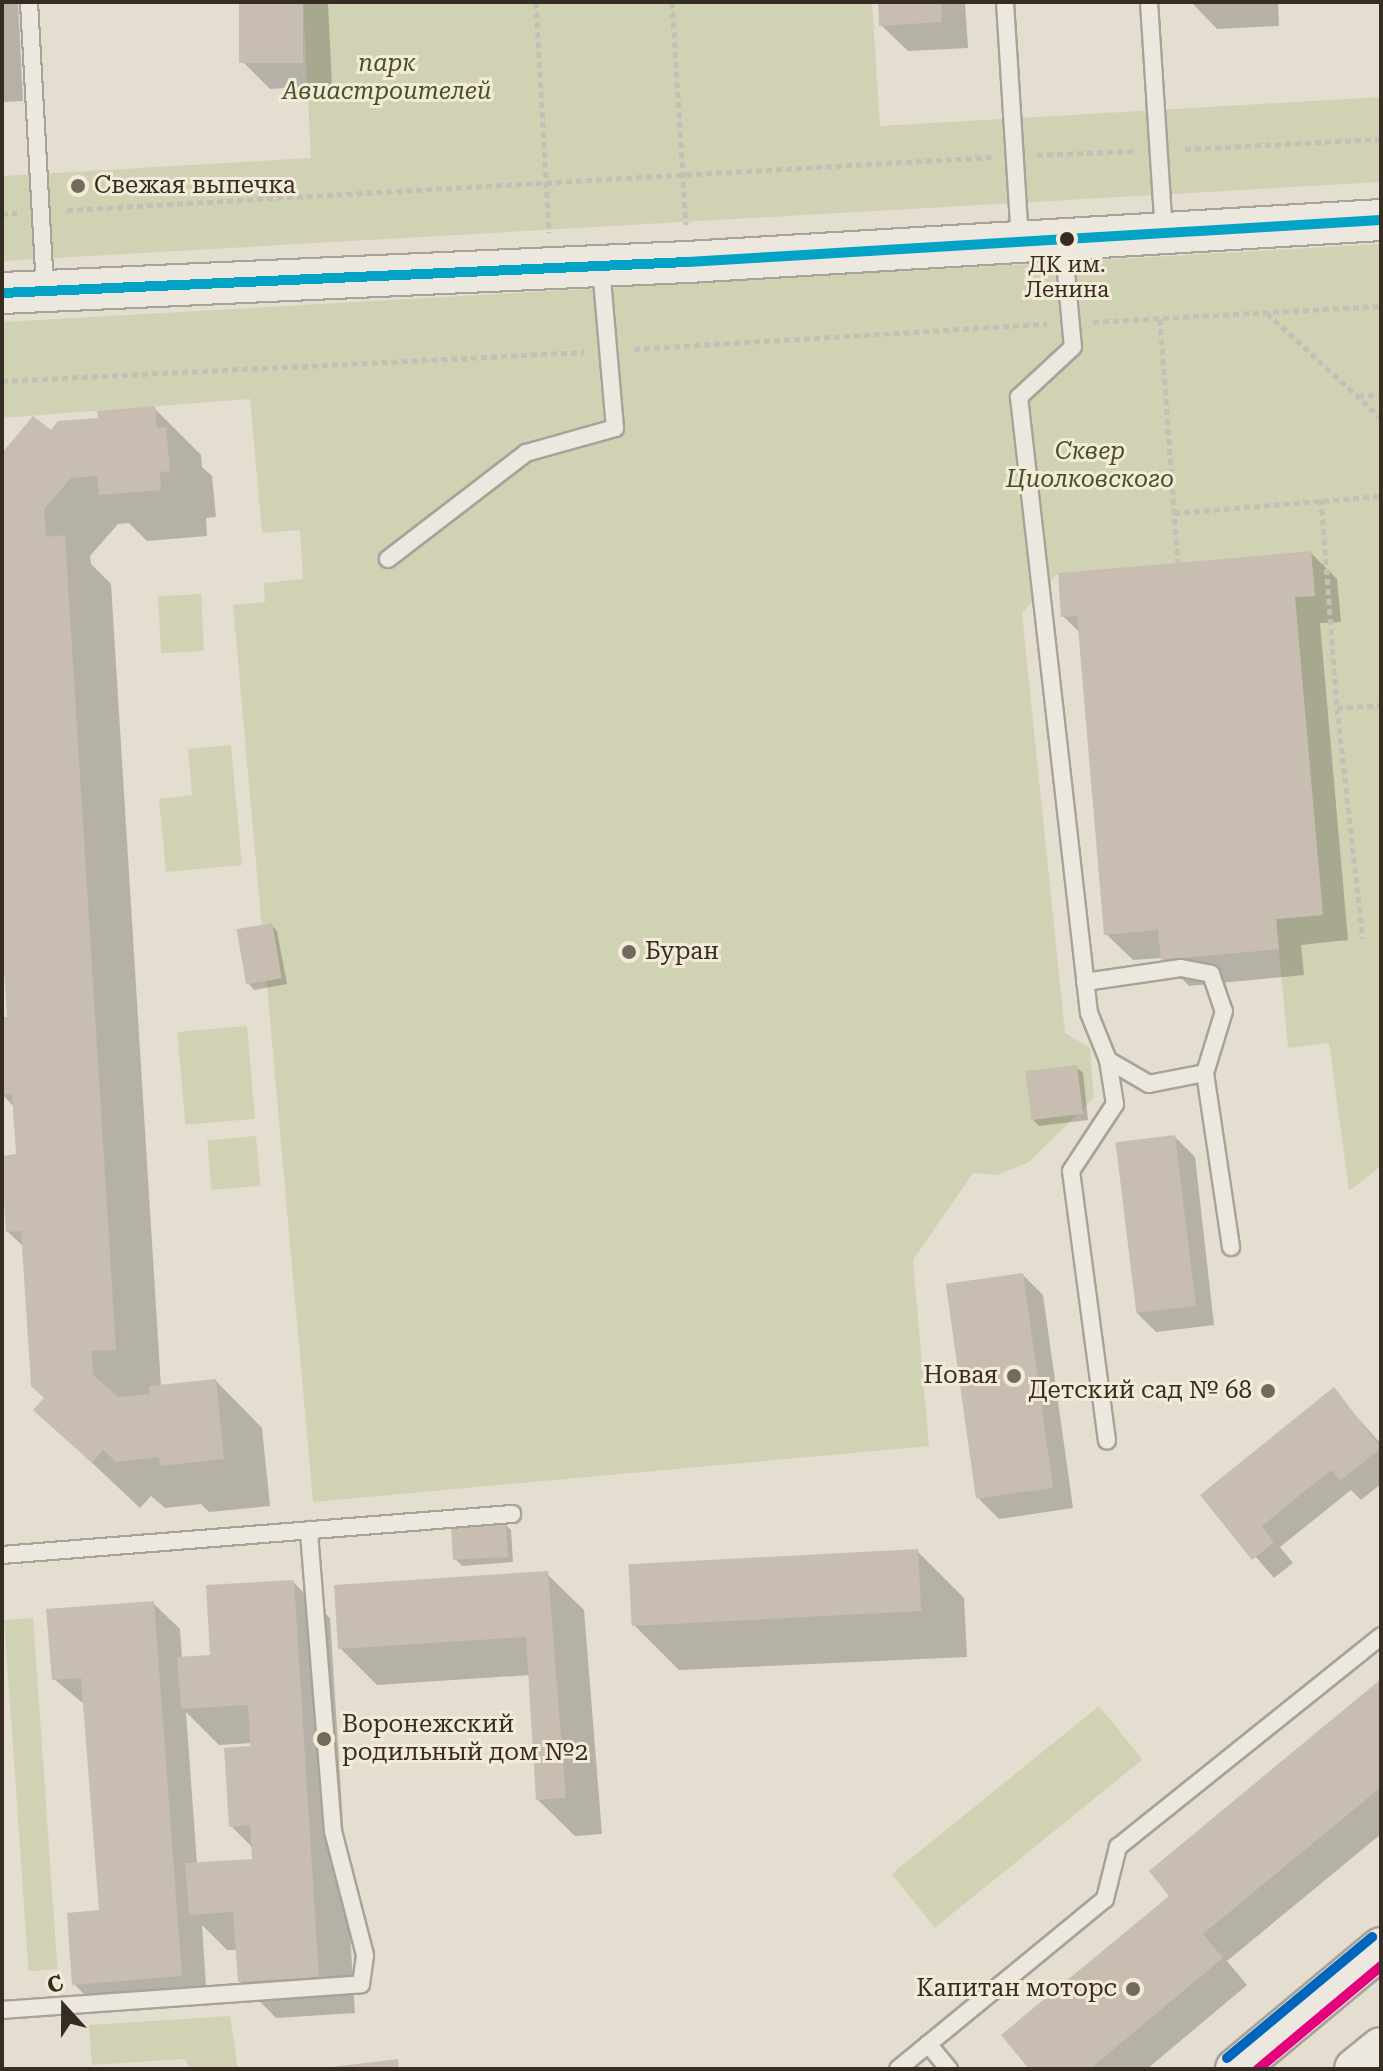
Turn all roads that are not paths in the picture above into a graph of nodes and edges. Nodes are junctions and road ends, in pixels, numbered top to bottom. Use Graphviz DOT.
graph roads {
  1 [pos="29,2"];
  2 [pos="1005,2"];
  3 [pos="1149,2"];
  4 [pos="1381,220"];
  5 [pos="1164,233"];
  6 [pos="1063,239"];
  7 [pos="1020,241"];
  8 [pos="601,265"];
  9 [pos="45,291"];
  10 [pos="2,293"];
  11 [pos="388,559"];
  12 [pos="1085,982"];
  13 [pos="1108,1060"];
  14 [pos="1205,1073"];
  15 [pos="1231,1247"];
  16 [pos="1107,1441"];
  17 [pos="512,1514"];
  18 [pos="309,1530"];
  19 [pos="2,1555"];
  20 [pos="1381,1636"];
  21 [pos="1381,1948"];
  22 [pos="2,2010"];
  23 [pos="928,2044"];
  24 [pos="1381,2048"];
  25 [pos="898,2069"];
  26 [pos="949,2069"];
  27 [pos="1236,2069"];
  28 [pos="1355,2069"];
  1 -- 9 [label="lane"];
  2 -- 7 [label="lane"];
  3 -- 5 [label="lane"];
  4 -- 5 [label="street"];
  5 -- 6 [label="street"];
  6 -- 7 [label="street"];
  6 -- 12 [label="lane"];
  7 -- 8 [label="street"];
  8 -- 9 [label="street"];
  8 -- 11 [label="lane"];
  9 -- 10 [label="street"];
  12 -- 13 [label="lane"];
  12 -- 14 [label="lane"];
  13 -- 14 [label="lane"];
  13 -- 16 [label="lane"];
  14 -- 15 [label="lane"];
  17 -- 18 [label="lane"];
  18 -- 19 [label="lane"];
  18 -- 22 [label="lane"];
  20 -- 23 [label="lane"];
  21 -- 27 [label="street"];
  23 -- 25 [label="lane"];
  23 -- 26 [label="lane"];
  24 -- 28 [label="street"];
}
